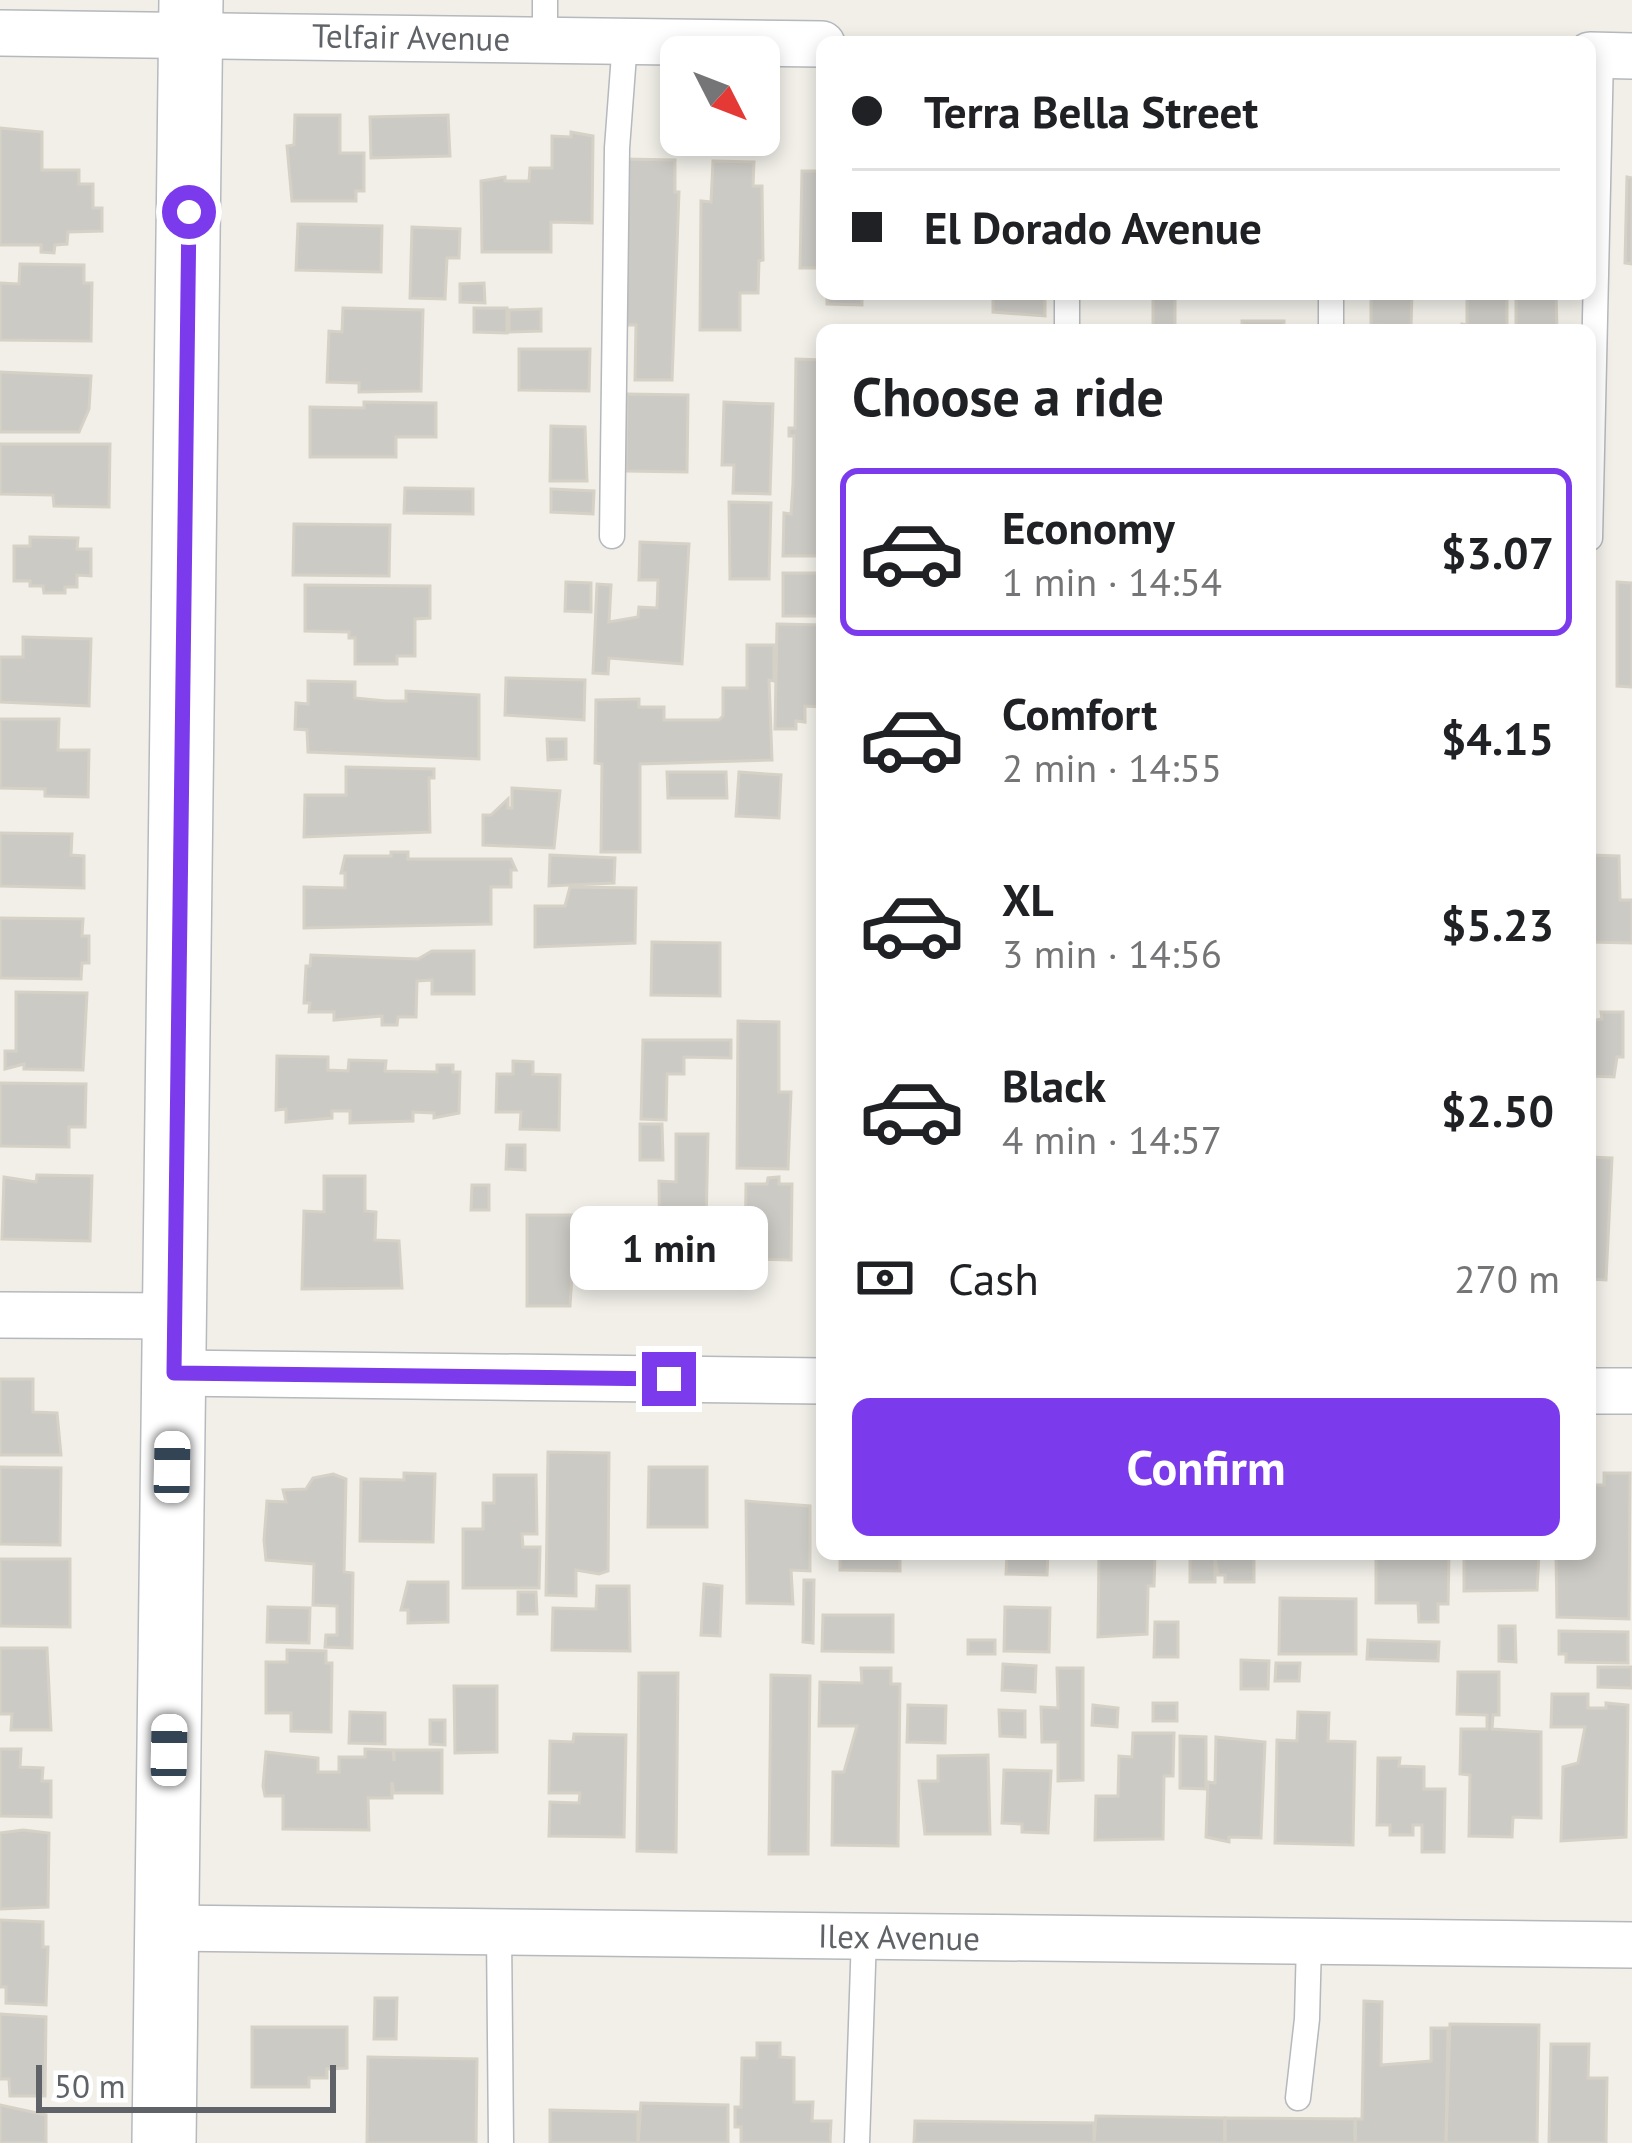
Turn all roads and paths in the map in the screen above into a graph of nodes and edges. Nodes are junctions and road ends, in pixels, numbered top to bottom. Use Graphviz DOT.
graph roads {
  1 [pos="191,17"];
  2 [pos="545,20"];
  3 [pos="0,33"];
  4 [pos="625,41"];
  5 [pos="816,44"];
  6 [pos="1608,55"];
  7 [pos="1596,377"];
  8 [pos="611,536"];
  9 [pos="0,1315"];
  10 [pos="174,1345"];
  11 [pos="816,1382"];
  12 [pos="1596,1390"];
  13 [pos="1632,1391"];
  14 [pos="167,1928"];
  15 [pos="499,1932"];
  16 [pos="864,1936"];
  17 [pos="1309,1942"];
  18 [pos="1632,1945"];
  19 [pos="1298,2098"];
  20 [pos="164,2143"];
  21 [pos="501,2143"];
  22 [pos="857,2143"];
  1 -- 2 [label="street, Telfair Avenue"];
  1 -- 3 [label="street, Telfair Avenue"];
  1 -- 10 [label="main road"];
  2 -- 4 [label="street, Telfair Avenue"];
  4 -- 5 [label="street, Telfair Avenue"];
  4 -- 8 [label="lane"];
  6 -- 7 [label="lane"];
  9 -- 10 [label="street"];
  10 -- 11 [label="street"];
  10 -- 14 [label="main road"];
  12 -- 13 [label="street"];
  14 -- 15 [label="street, Ilex Avenue"];
  14 -- 20 [label="main road"];
  15 -- 16 [label="street, Ilex Avenue"];
  15 -- 21 [label="lane"];
  16 -- 17 [label="street, Ilex Avenue"];
  16 -- 22 [label="lane"];
  17 -- 18 [label="street, Ilex Avenue"];
  17 -- 19 [label="lane"];
}
